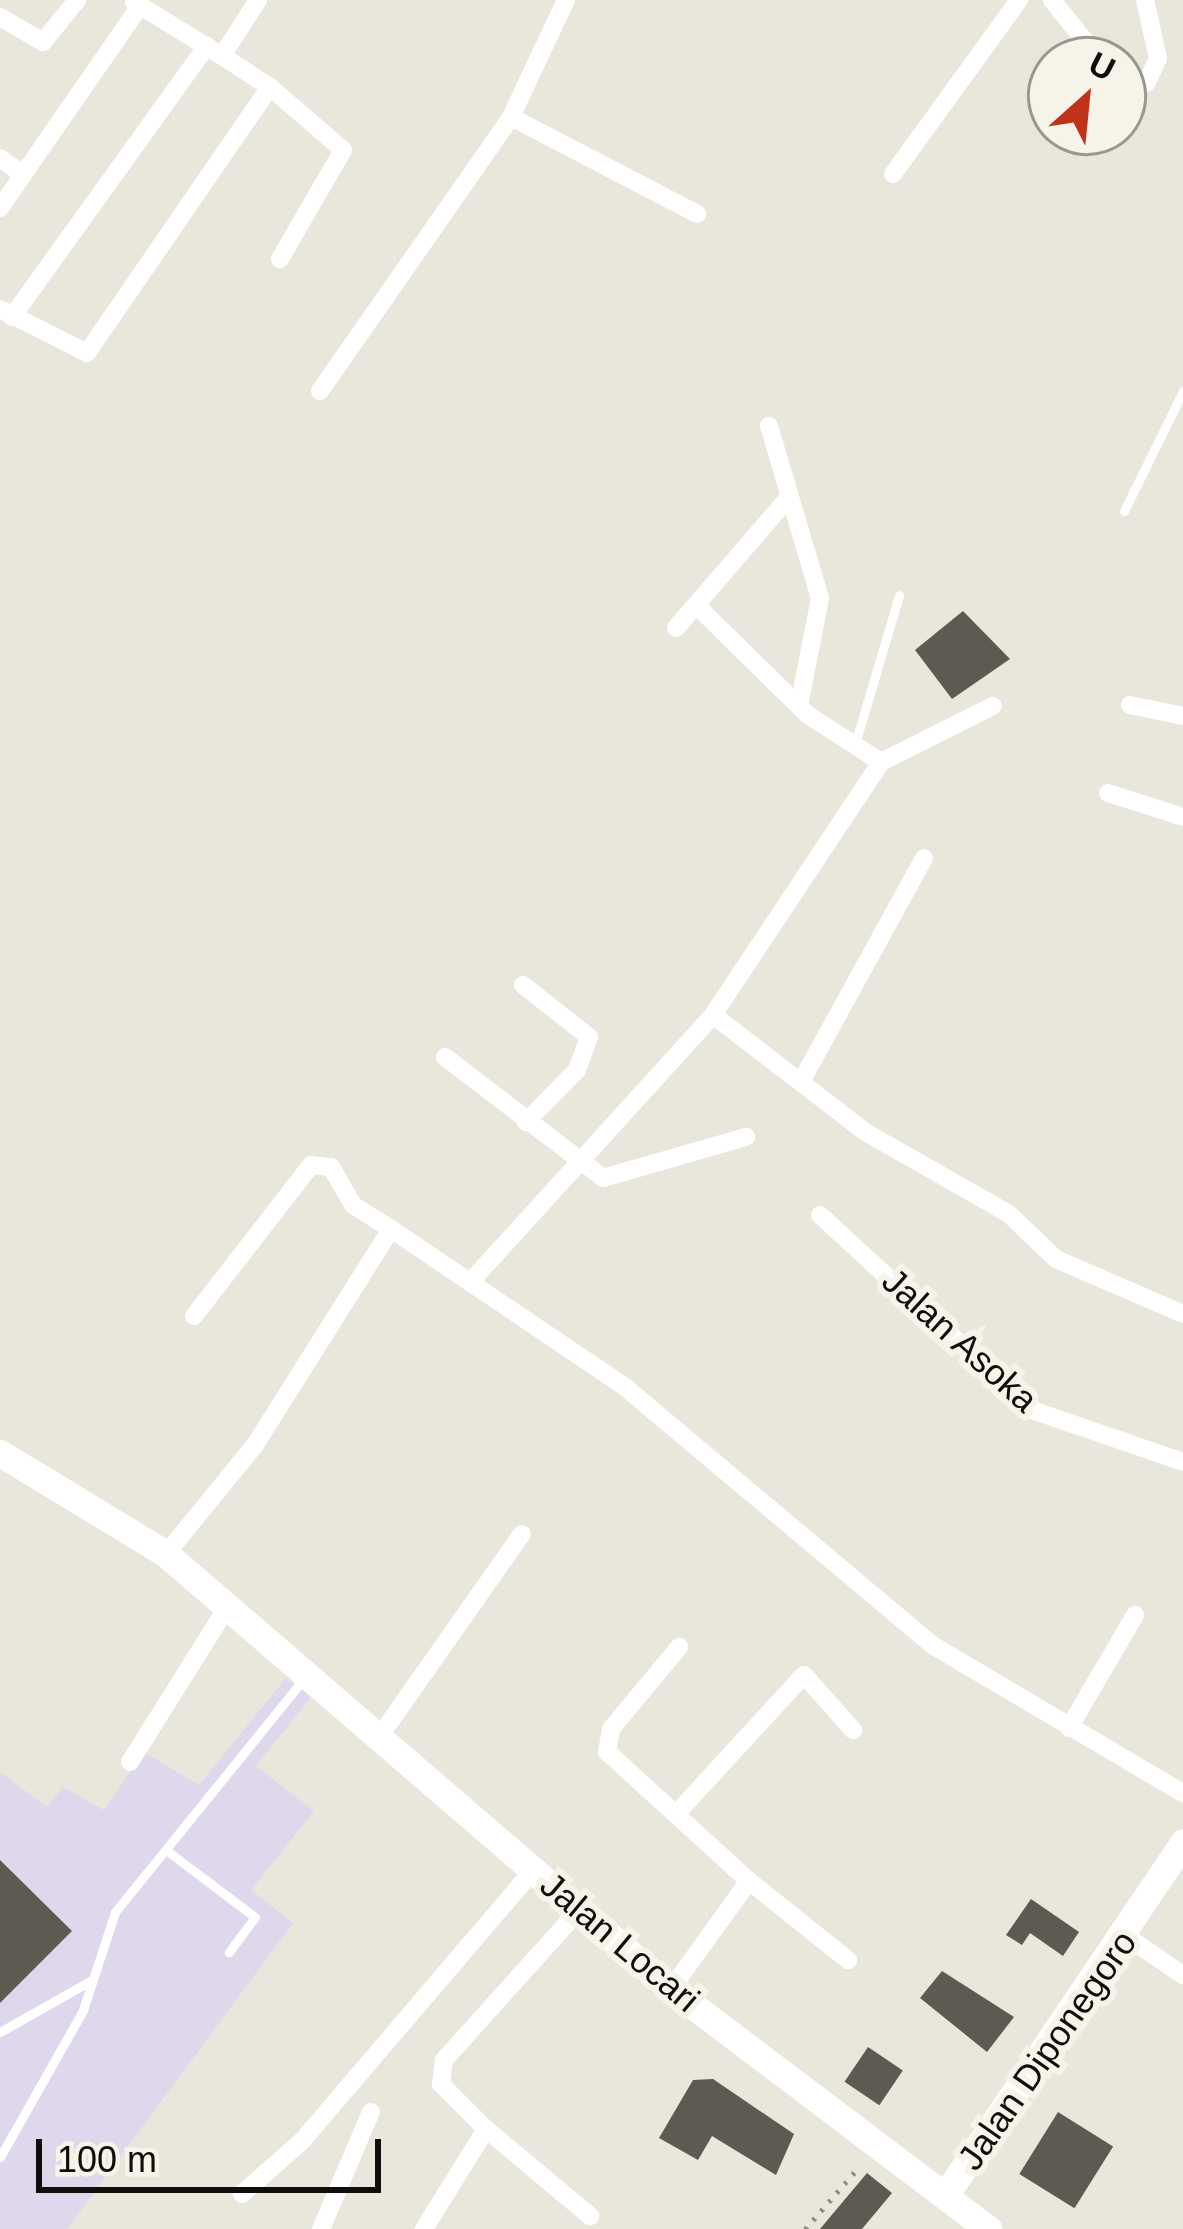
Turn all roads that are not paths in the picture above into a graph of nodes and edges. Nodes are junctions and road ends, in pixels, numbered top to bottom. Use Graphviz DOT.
graph roads {
  1 [pos="77,0"];
  2 [pos="258,0"];
  3 [pos="566,0"];
  4 [pos="1019,0"];
  5 [pos="1052,0"];
  6 [pos="1145,0"];
  7 [pos="136,3"];
  8 [pos="0,17"];
  9 [pos="1081,36"];
  10 [pos="215,51"];
  11 [pos="1147,82"];
  12 [pos="270,87"];
  13 [pos="511,117"];
  14 [pos="0,158"];
  15 [pos="22,174"];
  16 [pos="892,174"];
  17 [pos="0,208"];
  18 [pos="697,214"];
  19 [pos="280,259"];
  20 [pos="6,313"];
  21 [pos="320,391"];
  22 [pos="1183,391"];
  23 [pos="769,426"];
  24 [pos="789,497"];
  25 [pos="1124,511"];
  26 [pos="899,595"];
  27 [pos="696,605"];
  28 [pos="676,628"];
  29 [pos="800,700"];
  30 [pos="1130,705"];
  31 [pos="993,706"];
  32 [pos="1183,716"];
  33 [pos="856,744"];
  34 [pos="881,762"];
  35 [pos="1108,794"];
  36 [pos="1183,817"];
  37 [pos="924,858"];
  38 [pos="523,985"];
  39 [pos="713,1015"];
  40 [pos="445,1057"];
  41 [pos="802,1080"];
  42 [pos="526,1122"];
  43 [pos="746,1137"];
  44 [pos="582,1162"];
  45 [pos="820,1215"];
  46 [pos="391,1229"];
  47 [pos="473,1279"];
  48 [pos="1183,1314"];
  49 [pos="194,1316"];
  50 [pos="0,1454"];
  51 [pos="1183,1462"];
  52 [pos="522,1534"];
  53 [pos="166,1554"];
  54 [pos="228,1606"];
  55 [pos="1136,1615"];
  56 [pos="679,1647"];
  57 [pos="310,1671"];
  58 [pos="1070,1728"];
  59 [pos="854,1730"];
  60 [pos="382,1733"];
  61 [pos="130,1762"];
  62 [pos="1183,1793"];
  63 [pos="676,1814"];
  64 [pos="1183,1843"];
  65 [pos="170,1853"];
  66 [pos="534,1869"];
  67 [pos="748,1881"];
  68 [pos="579,1910"];
  69 [pos="1126,1937"];
  70 [pos="229,1952"];
  71 [pos="848,1960"];
  72 [pos="1183,1976"];
  73 [pos="90,1981"];
  74 [pos="671,1988"];
  75 [pos="0,2032"];
  76 [pos="371,2112"];
  77 [pos="0,2127"];
  78 [pos="486,2128"];
  79 [pos="16,2129"];
  80 [pos="0,2157"];
  81 [pos="242,2194"];
  82 [pos="946,2194"];
  83 [pos="590,2216"];
  84 [pos="320,2229"];
  85 [pos="424,2229"];
  86 [pos="988,2229"];
  1 -- 8 [label="street"];
  2 -- 10 [label="street"];
  3 -- 13 [label="street"];
  4 -- 16 [label="street"];
  5 -- 9 [label="street"];
  6 -- 11 [label="street"];
  7 -- 10 [label="street"];
  7 -- 15 [label="street"];
  10 -- 12 [label="street"];
  10 -- 20 [label="street"];
  12 -- 19 [label="street"];
  12 -- 20 [label="street"];
  13 -- 18 [label="street"];
  13 -- 21 [label="street"];
  14 -- 15 [label="street"];
  15 -- 17 [label="street"];
  22 -- 25 [label="lane"];
  23 -- 24 [label="street"];
  24 -- 27 [label="street"];
  24 -- 29 [label="street"];
  26 -- 33 [label="lane"];
  27 -- 28 [label="street"];
  27 -- 29 [label="street"];
  29 -- 33 [label="street"];
  30 -- 32 [label="street"];
  31 -- 34 [label="street"];
  33 -- 34 [label="street"];
  34 -- 39 [label="street"];
  35 -- 36 [label="street"];
  37 -- 41 [label="street"];
  38 -- 42 [label="street"];
  39 -- 41 [label="street"];
  39 -- 44 [label="street"];
  40 -- 42 [label="street"];
  41 -- 48 [label="street"];
  42 -- 44 [label="street"];
  43 -- 44 [label="street"];
  44 -- 47 [label="street"];
  45 -- 51 [label="street, Jalan Asoka"];
  46 -- 47 [label="street"];
  46 -- 49 [label="street"];
  46 -- 53 [label="street"];
  47 -- 58 [label="street"];
  50 -- 53 [label="street, Jalan Locari"];
  52 -- 60 [label="street"];
  53 -- 54 [label="street, Jalan Locari"];
  54 -- 57 [label="street, Jalan Locari"];
  54 -- 61 [label="street"];
  55 -- 58 [label="street"];
  56 -- 63 [label="street"];
  57 -- 60 [label="street, Jalan Locari"];
  57 -- 65 [label="lane"];
  58 -- 62 [label="street"];
  59 -- 63 [label="street"];
  60 -- 66 [label="street, Jalan Locari"];
  63 -- 67 [label="street"];
  64 -- 69 [label="street, Jalan Diponegoro"];
  65 -- 70 [label="lane"];
  65 -- 73 [label="lane"];
  66 -- 68 [label="street, Jalan Locari"];
  66 -- 81 [label="street"];
  67 -- 71 [label="street"];
  67 -- 74 [label="street"];
  68 -- 74 [label="street, Jalan Locari"];
  68 -- 78 [label="street"];
  69 -- 72 [label="street"];
  69 -- 82 [label="street, Jalan Diponegoro"];
  73 -- 75 [label="lane"];
  73 -- 79 [label="lane"];
  74 -- 82 [label="street, Jalan Locari"];
  76 -- 84 [label="street"];
  77 -- 79 [label="lane"];
  78 -- 83 [label="street"];
  78 -- 85 [label="street"];
  79 -- 80 [label="lane"];
  82 -- 86 [label="street, Jalan Locari"];
}
